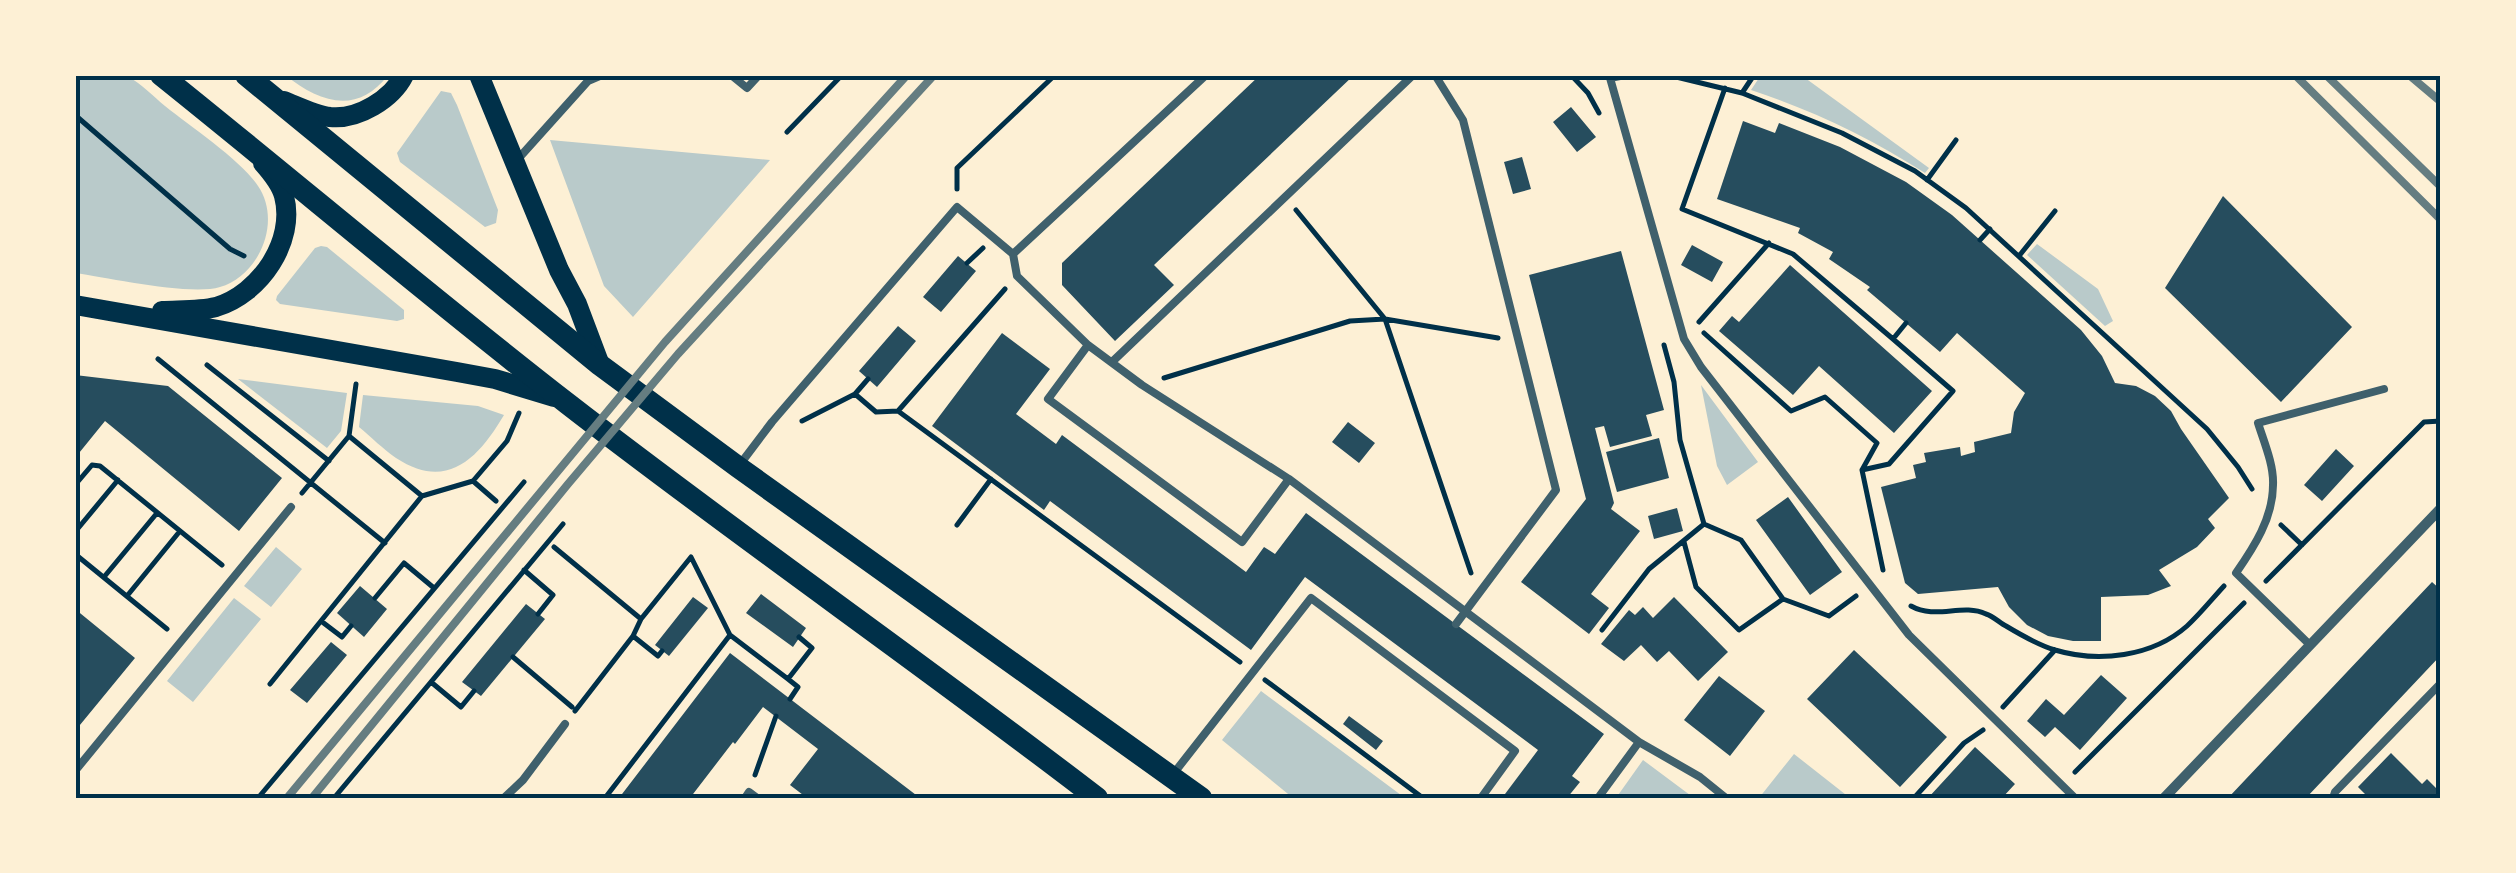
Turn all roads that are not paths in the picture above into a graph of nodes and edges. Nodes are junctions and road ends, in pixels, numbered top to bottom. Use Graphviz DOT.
graph roads {
  1 [pos="161,75"];
  2 [pos="246,75"];
  3 [pos="404,75"];
  4 [pos="479,75"];
  5 [pos="602,75"];
  6 [pos="731,75"];
  7 [pos="758,75"];
  8 [pos="1206,75"];
  9 [pos="1413,75"];
  10 [pos="1436,75"];
  11 [pos="1625,75"];
  12 [pos="275,98"];
  13 [pos="249,146"];
  14 [pos="516,162"];
  15 [pos="1013,254"];
  16 [pos="75,306"];
  17 [pos="132,314"];
  18 [pos="1088,344"];
  19 [pos="1112,362"];
  20 [pos="600,365"];
  21 [pos="2384,389"];
  22 [pos="565,402"];
  23 [pos="738,467"];
  24 [pos="1289,479"];
  25 [pos="290,508"];
  26 [pos="2441,508"];
  27 [pos="1465,611"];
  28 [pos="1456,624"];
  29 [pos="2310,645"];
  30 [pos="1424,666"];
  31 [pos="1416,677"];
  32 [pos="2441,683"];
  33 [pos="565,724"];
  34 [pos="1639,742"];
  35 [pos="75,771"];
  36 [pos="1172,776"];
  37 [pos="504,798"];
  38 [pos="1097,798"];
  39 [pos="1201,798"];
  40 [pos="1481,798"];
  41 [pos="1598,798"];
  42 [pos="1726,798"];
  43 [pos="2075,798"];
  44 [pos="2164,798"];
  45 [pos="2333,798"];
  1 -- 13 [label="main road"];
  2 -- 12 [label="main road"];
  3 -- 12 [label="main road"];
  4 -- 14 [label="main road"];
  5 -- 14 [label="lane"];
  6 -- 7 [label="lane"];
  8 -- 15 [label="lane"];
  9 -- 19 [label="lane"];
  10 -- 27 [label="lane"];
  11 -- 43 [label="lane"];
  12 -- 20 [label="main road"];
  13 -- 17 [label="main road"];
  13 -- 22 [label="main road"];
  14 -- 20 [label="main road"];
  15 -- 18 [label="lane"];
  15 -- 23 [label="lane"];
  16 -- 17 [label="main road"];
  17 -- 22 [label="main road"];
  18 -- 19 [label="lane"];
  18 -- 24 [label="lane"];
  19 -- 24 [label="lane"];
  20 -- 23 [label="main road"];
  21 -- 29 [label="lane"];
  22 -- 38 [label="main road"];
  23 -- 36 [label="main road"];
  24 -- 27 [label="lane"];
  25 -- 35 [label="lane"];
  26 -- 29 [label="street"];
  27 -- 28 [label="lane"];
  27 -- 34 [label="lane"];
  29 -- 44 [label="street"];
  30 -- 31 [label="lane"];
  31 -- 36 [label="lane"];
  31 -- 40 [label="lane"];
  32 -- 45 [label="lane"];
  33 -- 37 [label="lane"];
  34 -- 41 [label="lane"];
  34 -- 42 [label="lane"];
  36 -- 39 [label="main road"];
}
